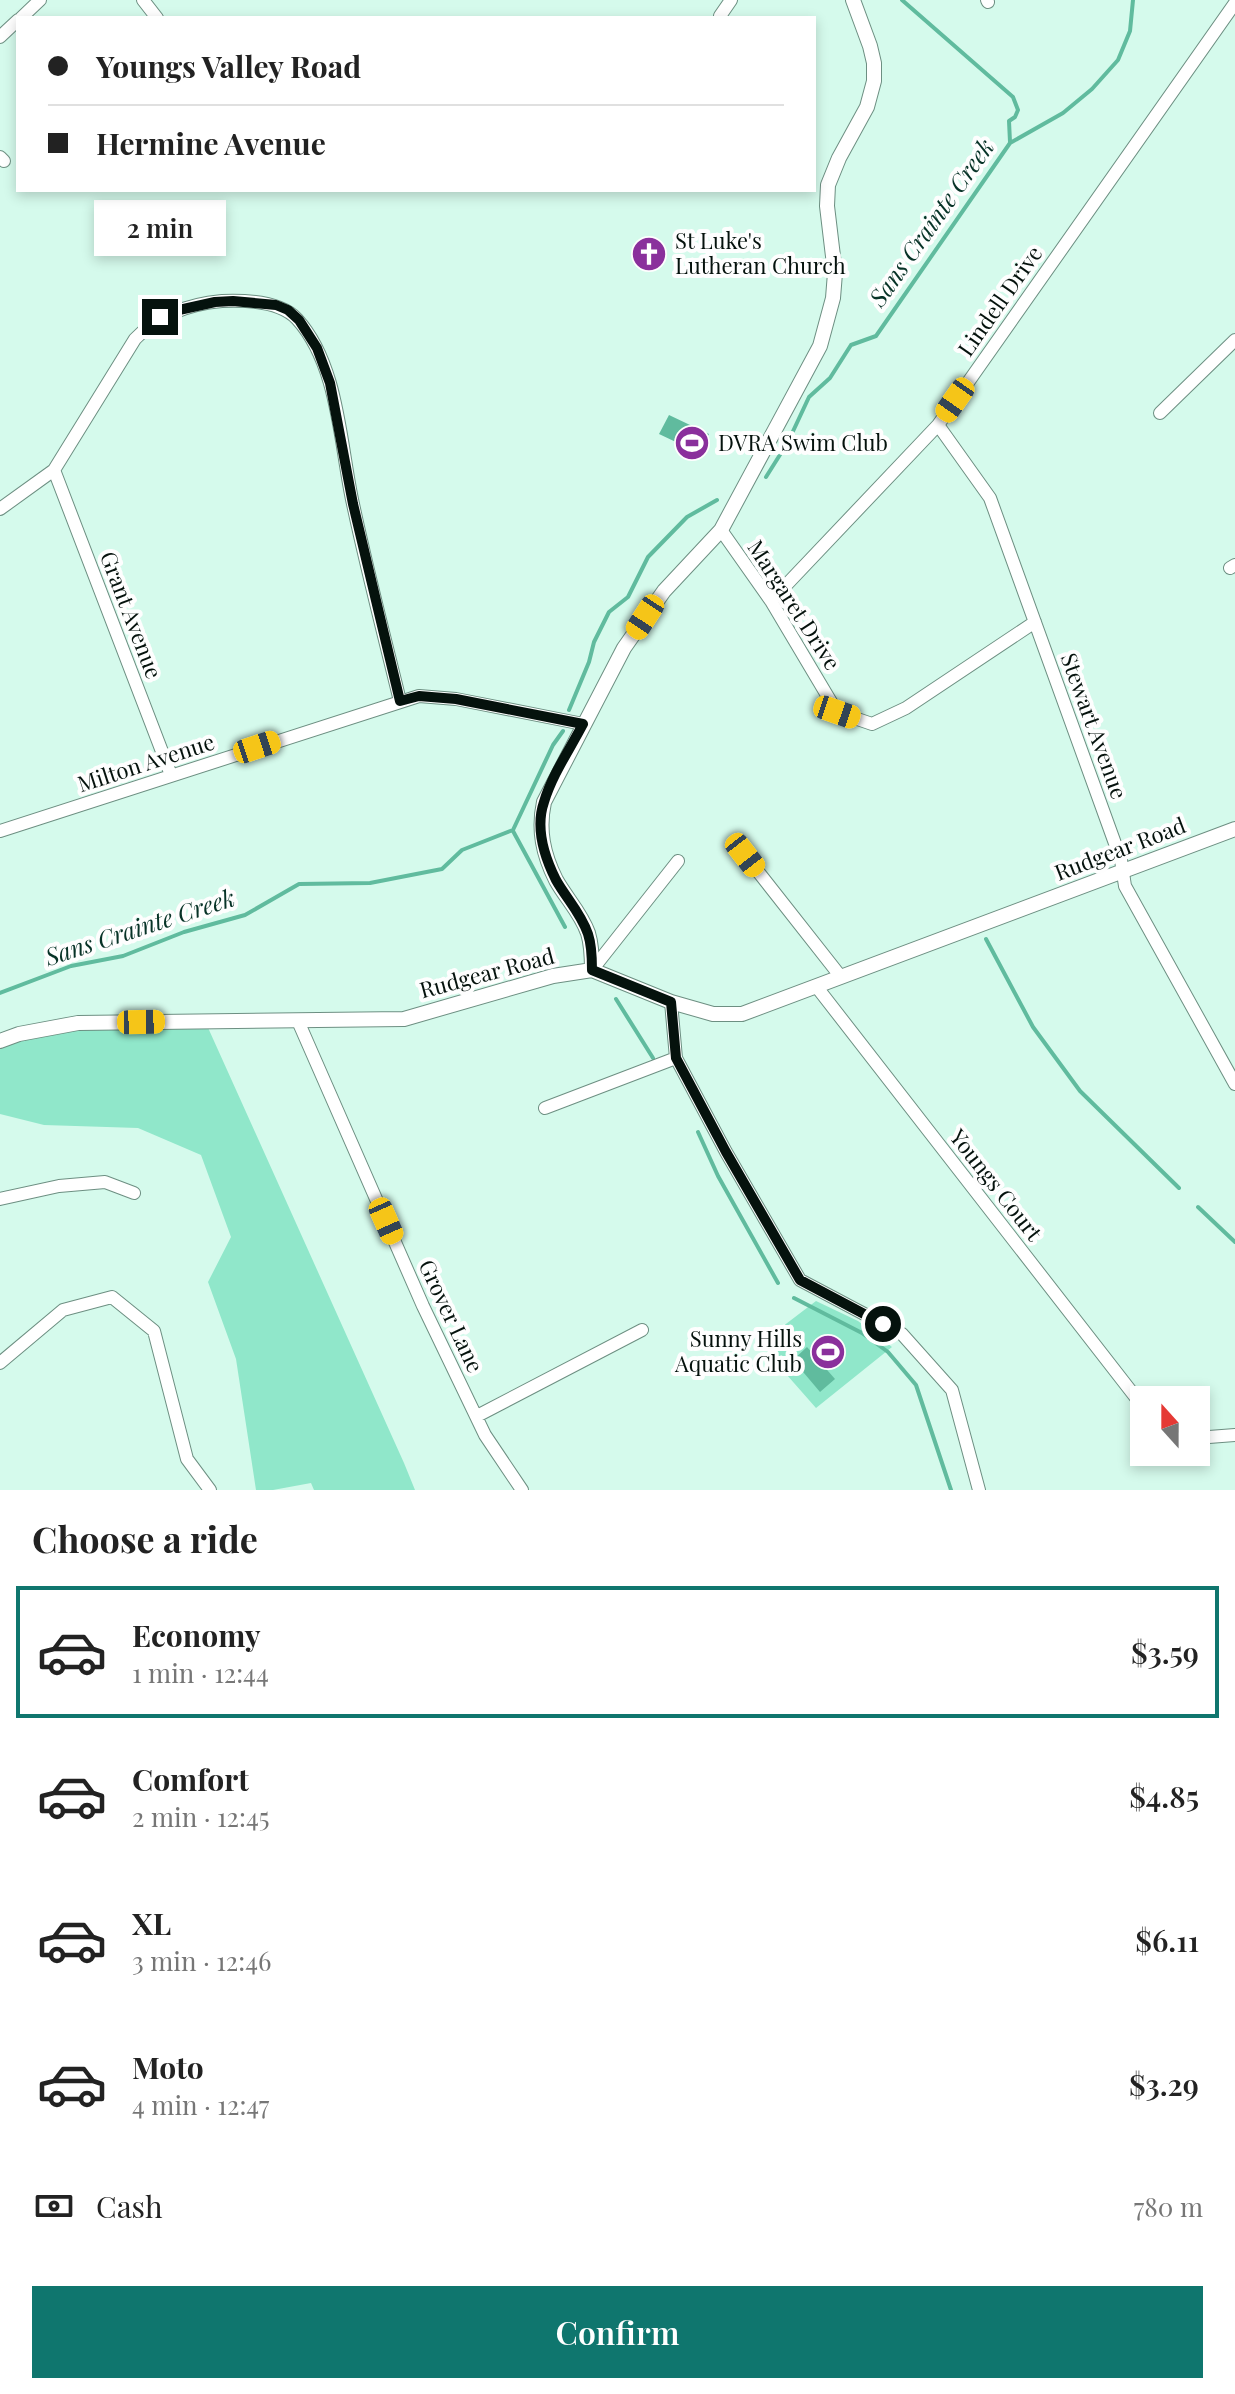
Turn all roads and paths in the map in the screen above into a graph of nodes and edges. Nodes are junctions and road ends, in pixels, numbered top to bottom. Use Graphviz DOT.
graph roads {
  1 [pos="40,0"];
  2 [pos="143,0"];
  3 [pos="731,0"];
  4 [pos="853,0"];
  5 [pos="1235,3"];
  6 [pos="22,16"];
  7 [pos="155,16"];
  8 [pos="720,16"];
  9 [pos="16,22"];
  10 [pos="0,37"];
  11 [pos="1235,340"];
  12 [pos="1160,413"];
  13 [pos="938,425"];
  14 [pos="54,470"];
  15 [pos="0,509"];
  16 [pos="721,530"];
  17 [pos="771,601"];
  18 [pos="1035,622"];
  19 [pos="400,701"];
  20 [pos="583,724"];
  21 [pos="171,775"];
  22 [pos="1235,829"];
  23 [pos="0,831"];
  24 [pos="745,855"];
  25 [pos="678,861"];
  26 [pos="1123,872"];
  27 [pos="592,970"];
  28 [pos="841,977"];
  29 [pos="816,986"];
  30 [pos="671,1002"];
  31 [pos="298,1021"];
  32 [pos="0,1041"];
  33 [pos="676,1058"];
  34 [pos="1235,1084"];
  35 [pos="545,1108"];
  36 [pos="134,1193"];
  37 [pos="0,1199"];
  38 [pos="642,1330"];
  39 [pos="0,1363"];
  40 [pos="1130,1390"];
  41 [pos="477,1416"];
  42 [pos="1235,1435"];
  43 [pos="1210,1437"];
  44 [pos="210,1490"];
  45 [pos="522,1490"];
  46 [pos="979,1490"];
  1 -- 6 [label="street"];
  2 -- 7 [label="street"];
  3 -- 8 [label="street"];
  4 -- 16 [label="street"];
  5 -- 13 [label="street, Lindell Drive"];
  9 -- 10 [label="street"];
  11 -- 12 [label="street"];
  13 -- 17 [label="street, Lindell Drive"];
  13 -- 18 [label="street, Stewart Avenue"];
  14 -- 15 [label="street"];
  14 -- 19 [label="street"];
  14 -- 21 [label="street, Grant Avenue"];
  16 -- 17 [label="street, Margaret Drive"];
  16 -- 20 [label="street"];
  17 -- 18 [label="street, Margaret Drive"];
  18 -- 26 [label="street, Stewart Avenue"];
  19 -- 20 [label="street, Milton Avenue"];
  19 -- 21 [label="street, Milton Avenue"];
  20 -- 27 [label="street"];
  21 -- 23 [label="street, Milton Avenue"];
  22 -- 26 [label="street, Rudgear Road"];
  24 -- 28 [label="street"];
  25 -- 27 [label="street"];
  26 -- 28 [label="street, Rudgear Road"];
  26 -- 34 [label="street, Stewart Avenue"];
  27 -- 30 [label="street, Rudgear Road"];
  27 -- 31 [label="street, Rudgear Road"];
  28 -- 29 [label="street, Rudgear Road"];
  29 -- 30 [label="street, Rudgear Road"];
  29 -- 40 [label="street, Youngs Court"];
  30 -- 33 [label="street"];
  31 -- 32 [label="street, Rudgear Road"];
  31 -- 41 [label="street, Grover Lane"];
  33 -- 35 [label="street"];
  33 -- 46 [label="street"];
  36 -- 37 [label="street"];
  38 -- 41 [label="street"];
  39 -- 44 [label="street"];
  41 -- 45 [label="street, Grover Lane"];
  42 -- 43 [label="street"];
}
